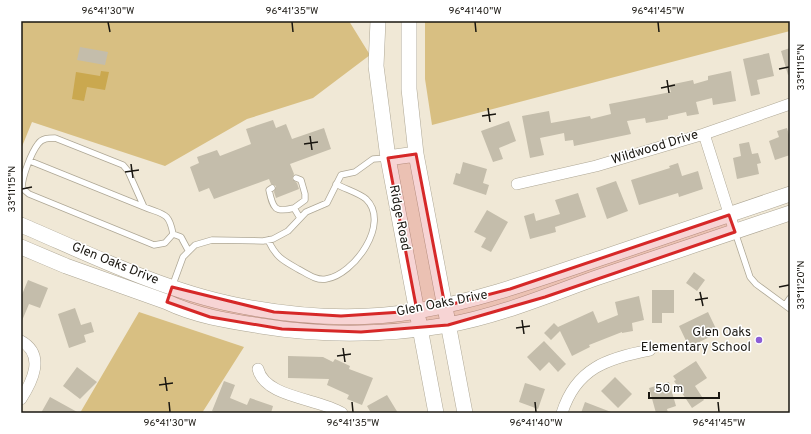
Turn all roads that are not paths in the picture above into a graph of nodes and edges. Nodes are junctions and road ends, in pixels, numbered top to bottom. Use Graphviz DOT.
graph roads {
  1 [pos="378,21"];
  2 [pos="409,21"];
  3 [pos="790,104"];
  4 [pos="704,134"];
  5 [pos="416,154"];
  6 [pos="388,158"];
  7 [pos="30,161"];
  8 [pos="296,178"];
  9 [pos="336,184"];
  10 [pos="517,184"];
  11 [pos="272,188"];
  12 [pos="790,194"];
  13 [pos="144,207"];
  14 [pos="294,208"];
  15 [pos="790,213"];
  16 [pos="729,215"];
  17 [pos="300,218"];
  18 [pos="21,226"];
  19 [pos="735,232"];
  20 [pos="173,234"];
  21 [pos="268,240"];
  22 [pos="21,247"];
  23 [pos="188,250"];
  24 [pos="172,287"];
  25 [pos="790,298"];
  26 [pos="167,302"];
  27 [pos="445,306"];
  28 [pos="787,307"];
  29 [pos="417,311"];
  30 [pos="448,324"];
  31 [pos="420,328"];
  32 [pos="21,341"];
  33 [pos="650,350"];
  34 [pos="258,369"];
  35 [pos="21,399"];
  36 [pos="342,413"];
  37 [pos="436,413"];
  38 [pos="465,413"];
  39 [pos="562,413"];
  1 -- 6 [label="street, Ridge Road"];
  2 -- 5 [label="street"];
  3 -- 4 [label="street, Wildwood Drive"];
  4 -- 10 [label="street, Wildwood Drive"];
  4 -- 16 [label="street"];
  5 -- 6 [label="street"];
  5 -- 27 [label="street"];
  6 -- 9 [label="lane"];
  6 -- 29 [label="street, Ridge Road"];
  7 -- 13 [label="lane"];
  7 -- 13 [label="lane"];
  7 -- 20 [label="lane"];
  8 -- 14 [label="lane"];
  9 -- 17 [label="lane"];
  9 -- 21 [label="lane"];
  11 -- 14 [label="lane"];
  12 -- 16 [label="street, Glen Oaks Drive"];
  13 -- 20 [label="lane"];
  14 -- 17 [label="lane"];
  15 -- 19 [label="street, Glen Oaks Drive"];
  16 -- 19 [label="street"];
  16 -- 27 [label="street, Glen Oaks Drive"];
  17 -- 21 [label="lane"];
  18 -- 24 [label="street, Glen Oaks Drive"];
  19 -- 28 [label="lane"];
  19 -- 30 [label="street, Glen Oaks Drive"];
  20 -- 23 [label="lane"];
  21 -- 23 [label="lane"];
  22 -- 26 [label="street, Glen Oaks Drive"];
  23 -- 24 [label="lane"];
  24 -- 26 [label="street"];
  24 -- 29 [label="street, Glen Oaks Drive"];
  25 -- 28 [label="lane"];
  26 -- 31 [label="street, Glen Oaks Drive"];
  27 -- 29 [label="street, Glen Oaks Drive"];
  27 -- 30 [label="street"];
  29 -- 31 [label="street, Ridge Road"];
  30 -- 31 [label="street, Glen Oaks Drive"];
  30 -- 38 [label="street"];
  31 -- 37 [label="street, Ridge Road"];
  32 -- 35 [label="street"];
  33 -- 39 [label="street"];
  34 -- 36 [label="street"];
}
